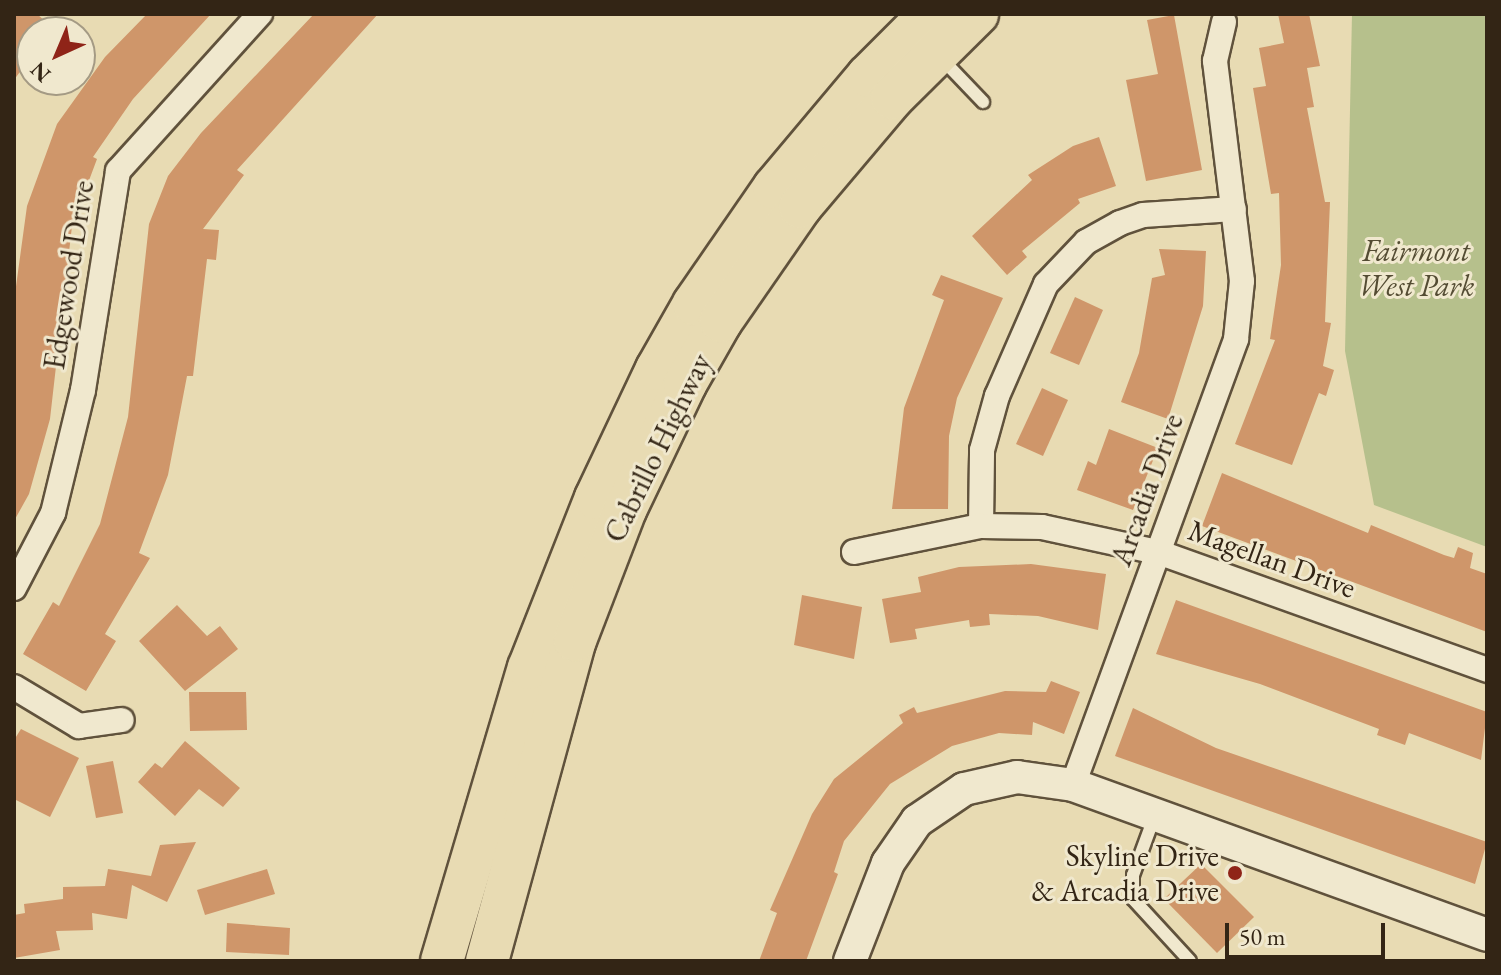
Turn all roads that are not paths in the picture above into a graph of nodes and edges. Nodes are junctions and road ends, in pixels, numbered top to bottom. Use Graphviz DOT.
graph roads {
  1 [pos="260,14"];
  2 [pos="977,14"];
  3 [pos="1224,22"];
  4 [pos="933,33"];
  5 [pos="983,102"];
  6 [pos="1234,209"];
  7 [pos="981,526"];
  8 [pos="854,552"];
  9 [pos="1158,552"];
  10 [pos="14,588"];
  11 [pos="1487,670"];
  12 [pos="14,687"];
  13 [pos="122,720"];
  14 [pos="1073,785"];
  15 [pos="1155,815"];
  16 [pos="1487,935"];
  17 [pos="442,961"];
  18 [pos="487,961"];
  19 [pos="850,961"];
  20 [pos="1190,961"];
  1 -- 10 [label="street, Edgewood Drive"];
  2 -- 4 [label="highway, Cabrillo Highway"];
  3 -- 6 [label="street, Arcadia Drive"];
  4 -- 5 [label="lane"];
  4 -- 17 [label="highway, Cabrillo Highway"];
  4 -- 18 [label="highway, Cabrillo Highway"];
  6 -- 7 [label="street"];
  6 -- 9 [label="street, Arcadia Drive"];
  7 -- 8 [label="street, Magellan Drive"];
  7 -- 9 [label="street, Magellan Drive"];
  9 -- 11 [label="street, Magellan Drive"];
  9 -- 14 [label="street, Arcadia Drive"];
  12 -- 13 [label="street"];
  14 -- 15 [label="street"];
  14 -- 19 [label="street"];
  15 -- 16 [label="street"];
  15 -- 20 [label="lane"];
}
